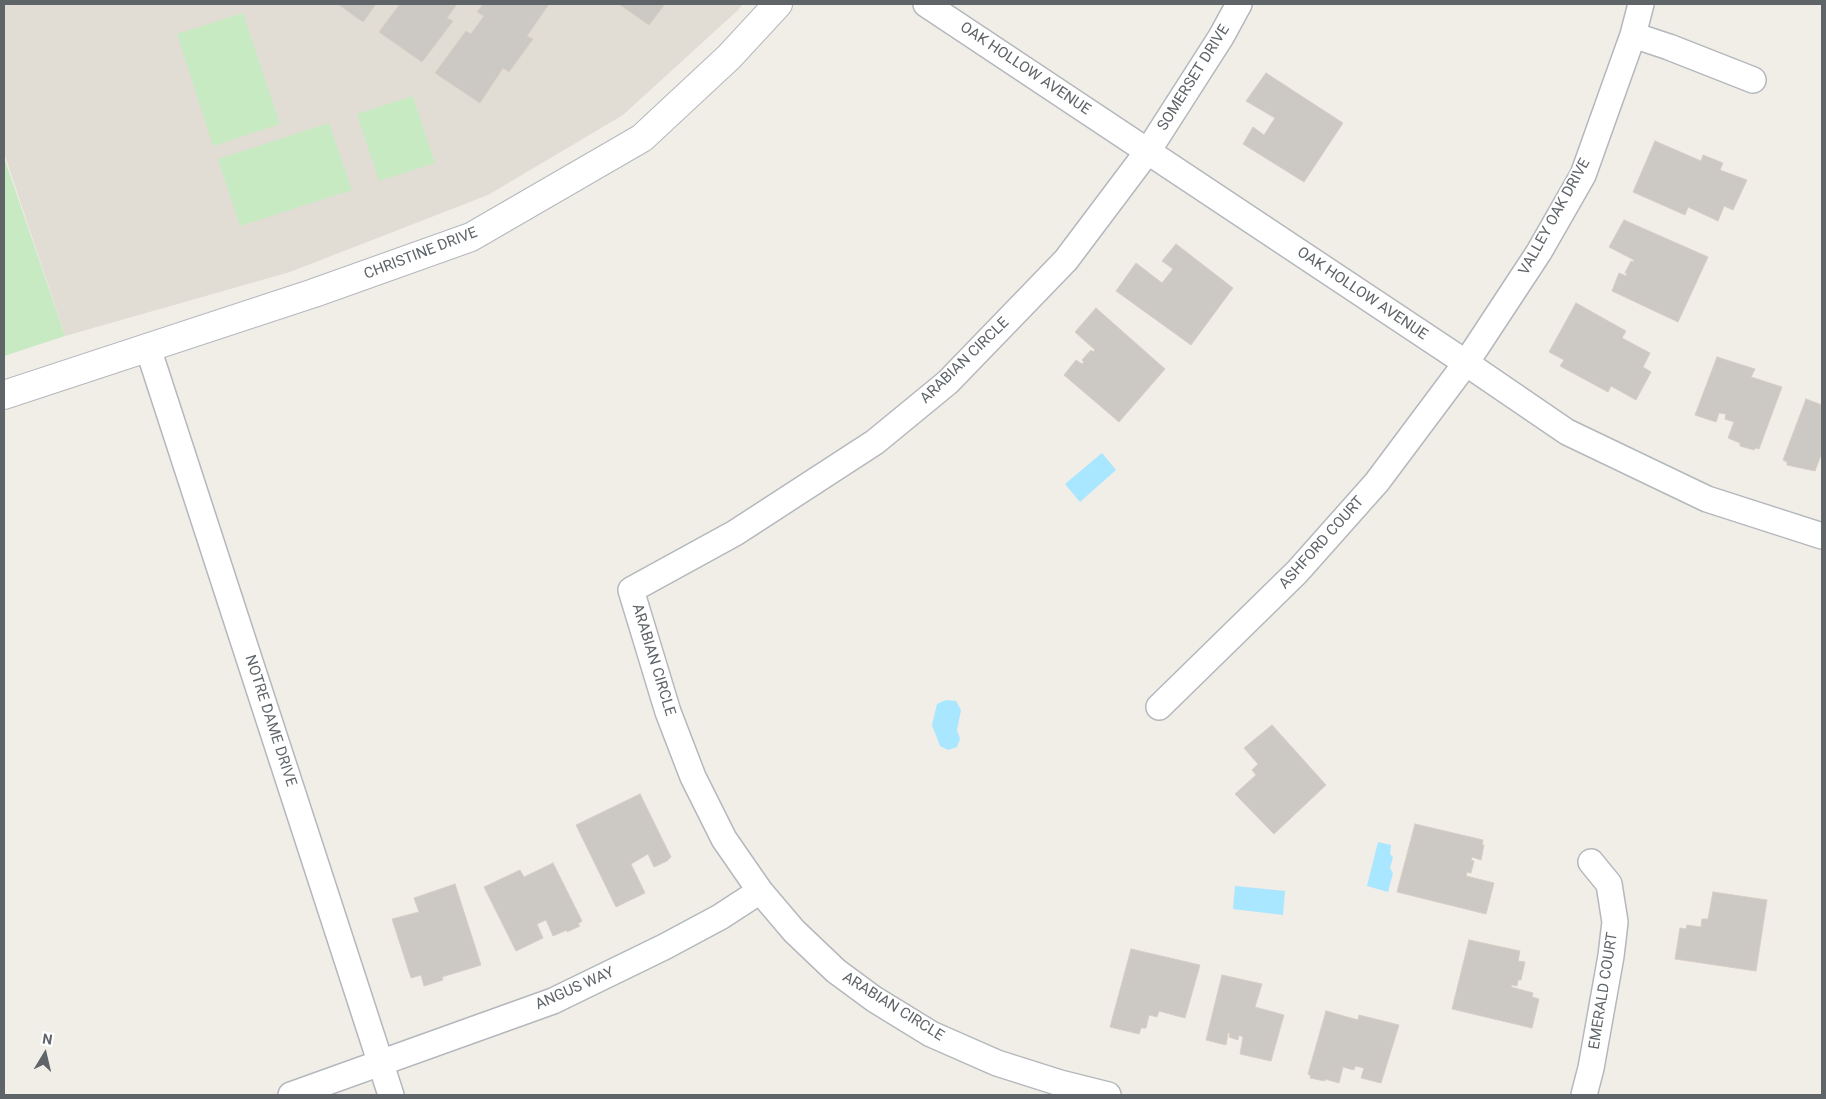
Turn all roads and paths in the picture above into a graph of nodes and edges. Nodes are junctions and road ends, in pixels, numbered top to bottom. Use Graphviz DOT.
graph roads {
  1 [pos="778,4"];
  2 [pos="926,4"];
  3 [pos="1239,4"];
  4 [pos="1641,4"];
  5 [pos="1633,35"];
  6 [pos="1753,80"];
  7 [pos="1148,151"];
  8 [pos="148,348"];
  9 [pos="1466,363"];
  10 [pos="4,395"];
  11 [pos="1822,536"];
  12 [pos="1159,708"];
  13 [pos="1591,862"];
  14 [pos="760,891"];
  15 [pos="380,1064"];
  16 [pos="291,1095"];
  17 [pos="390,1095"];
  18 [pos="1108,1095"];
  19 [pos="1584,1095"];
  1 -- 8 [label="street, CHRISTINE DRIVE"];
  2 -- 7 [label="street, OAK HOLLOW AVENUE"];
  3 -- 7 [label="street, SOMERSET DRIVE"];
  4 -- 5 [label="street, VALLEY OAK DRIVE"];
  5 -- 6 [label="street"];
  5 -- 9 [label="street, VALLEY OAK DRIVE"];
  7 -- 9 [label="street, OAK HOLLOW AVENUE"];
  7 -- 14 [label="street, ARABIAN CIRCLE"];
  8 -- 10 [label="street, CHRISTINE DRIVE"];
  8 -- 15 [label="street, NOTRE DAME DRIVE"];
  9 -- 11 [label="street, OAK HOLLOW AVENUE"];
  9 -- 12 [label="street, ASHFORD COURT"];
  13 -- 19 [label="street, EMERALD COURT"];
  14 -- 15 [label="street, ANGUS WAY"];
  14 -- 18 [label="street, ARABIAN CIRCLE"];
  15 -- 16 [label="street, ANGUS WAY"];
  15 -- 17 [label="street, NOTRE DAME DRIVE"];
}
